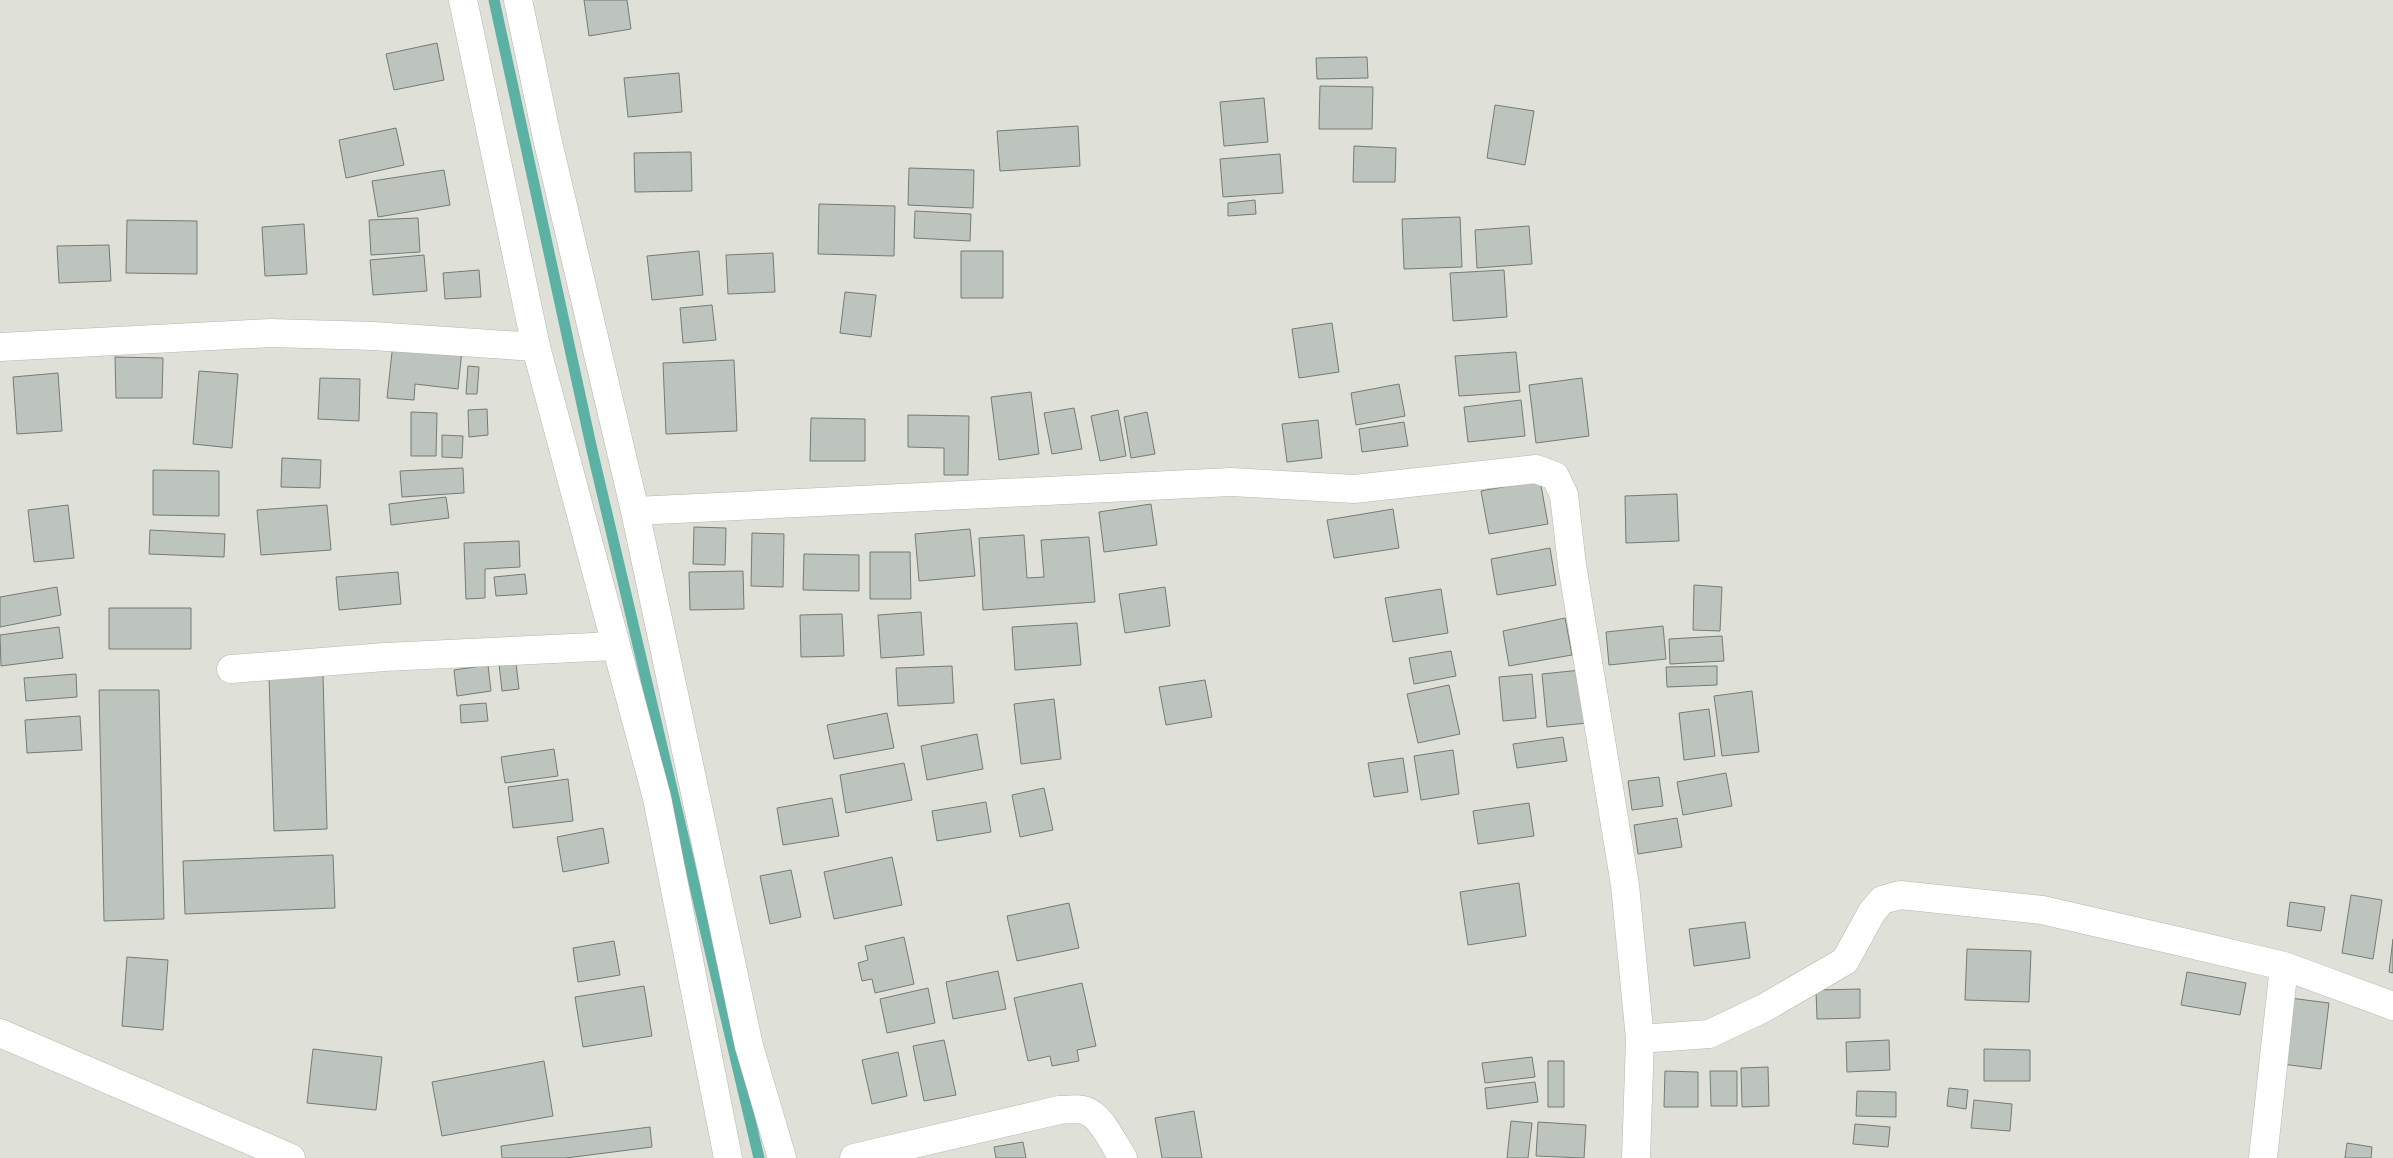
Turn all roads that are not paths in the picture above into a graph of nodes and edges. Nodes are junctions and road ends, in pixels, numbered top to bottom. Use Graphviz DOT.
graph roads {
  1 [pos="463,0"];
  2 [pos="518,0"];
  3 [pos="0,347"];
  4 [pos="536,347"];
  5 [pos="635,510"];
  6 [pos="615,646"];
  7 [pos="231,669"];
  8 [pos="2284,966"];
  9 [pos="2393,1006"];
  10 [pos="0,1033"];
  11 [pos="1640,1039"];
  12 [pos="291,1158"];
  13 [pos="728,1158"];
  14 [pos="782,1158"];
  15 [pos="854,1158"];
  16 [pos="1123,1158"];
  17 [pos="1636,1158"];
  18 [pos="2263,1158"];
  1 -- 4 [label="street"];
  2 -- 5 [label="street"];
  3 -- 4 [label="street"];
  4 -- 6 [label="street"];
  5 -- 11 [label="street"];
  5 -- 14 [label="street"];
  6 -- 7 [label="street"];
  6 -- 13 [label="street"];
  8 -- 9 [label="street"];
  8 -- 11 [label="street"];
  8 -- 18 [label="street"];
  10 -- 12 [label="street"];
  11 -- 17 [label="street"];
  15 -- 16 [label="street"];
}
